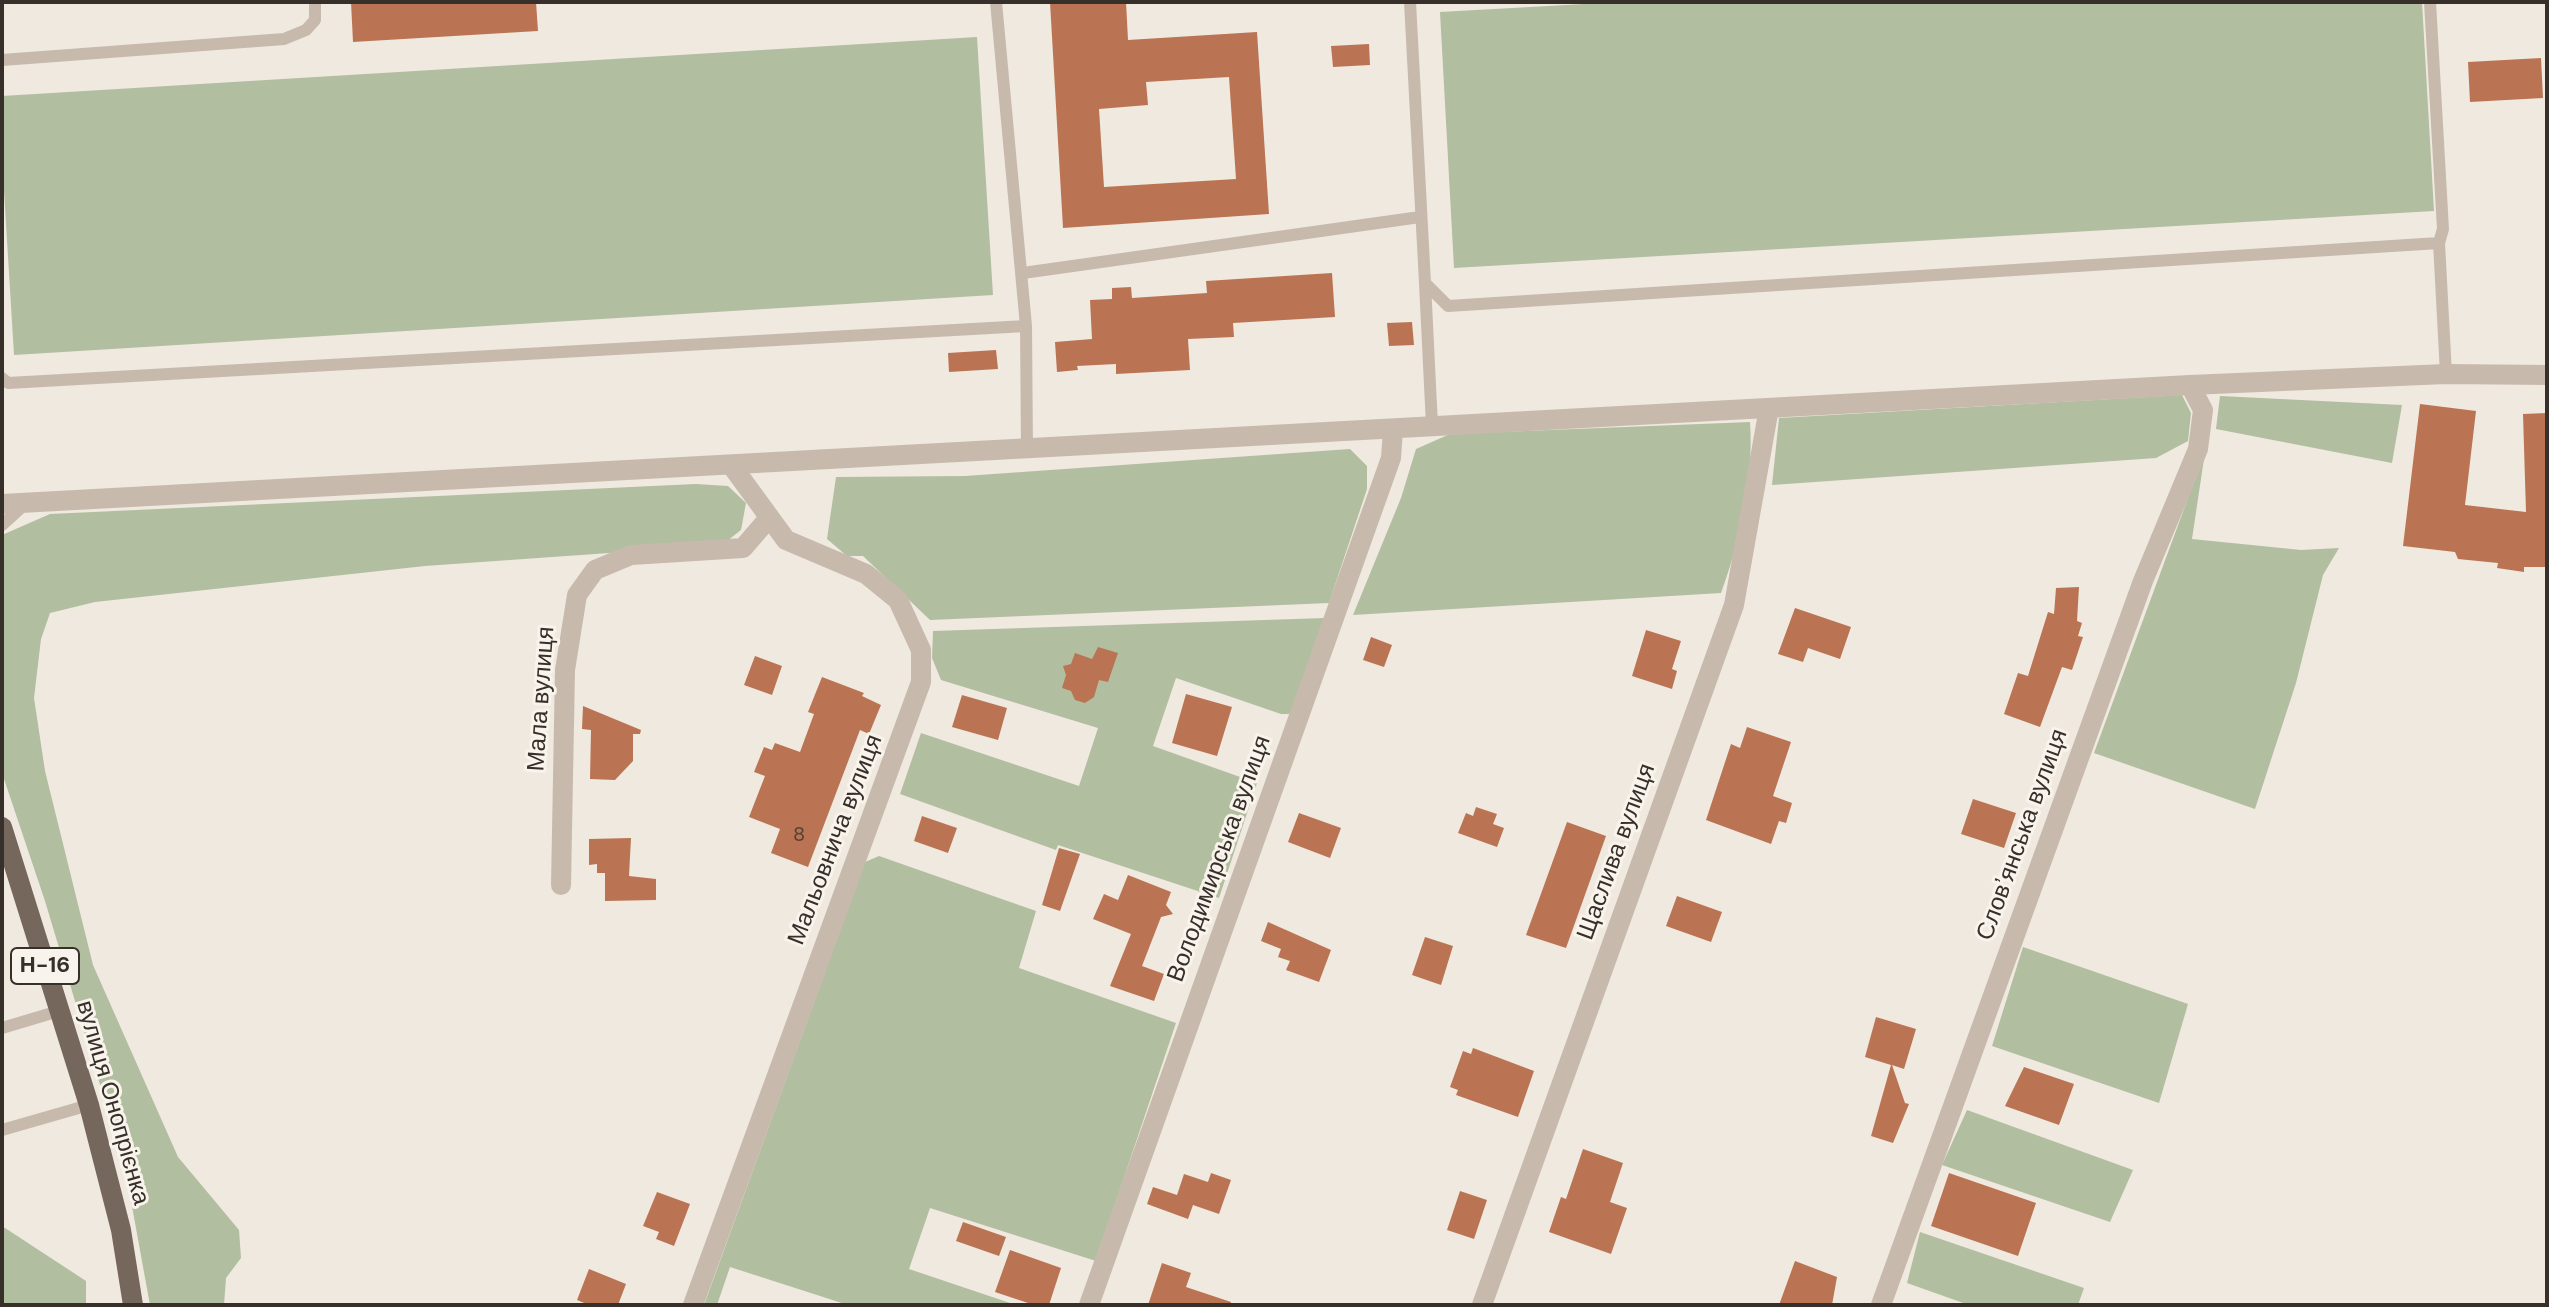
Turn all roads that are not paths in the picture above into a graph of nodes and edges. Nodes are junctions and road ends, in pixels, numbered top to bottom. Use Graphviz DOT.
graph roads {
  1 [pos="315,2"];
  2 [pos="996,2"];
  3 [pos="1410,2"];
  4 [pos="2430,2"];
  5 [pos="2,60"];
  6 [pos="1420,217"];
  7 [pos="2439,243"];
  8 [pos="1023,273"];
  9 [pos="1425,283"];
  10 [pos="1026,326"];
  11 [pos="2446,374"];
  12 [pos="2547,375"];
  13 [pos="2,378"];
  14 [pos="2190,385"];
  15 [pos="1769,408"];
  16 [pos="1432,426"];
  17 [pos="1393,429"];
  18 [pos="1027,449"];
  19 [pos="732,466"];
  20 [pos="30,501"];
  21 [pos="2,504"];
  22 [pos="768,519"];
  23 [pos="2,525"];
  24 [pos="2,827"];
  25 [pos="561,885"];
  26 [pos="59,1011"];
  27 [pos="2,1028"];
  28 [pos="89,1105"];
  29 [pos="2,1130"];
  30 [pos="133,1305"];
  31 [pos="693,1305"];
  32 [pos="1089,1305"];
  33 [pos="1482,1305"];
  34 [pos="1881,1305"];
  1 -- 5 [label="lane"];
  2 -- 8 [label="lane"];
  3 -- 6 [label="lane"];
  4 -- 7 [label="lane"];
  6 -- 8 [label="lane"];
  6 -- 9 [label="lane"];
  7 -- 9 [label="lane"];
  7 -- 11 [label="lane"];
  8 -- 10 [label="lane"];
  9 -- 16 [label="lane"];
  10 -- 13 [label="lane"];
  10 -- 18 [label="lane"];
  11 -- 12 [label="street"];
  11 -- 14 [label="street"];
  14 -- 15 [label="street"];
  14 -- 34 [label="street, Словʼянська вулиця"];
  15 -- 16 [label="street"];
  15 -- 33 [label="street, Щаслива вулиця"];
  16 -- 17 [label="street"];
  17 -- 18 [label="street"];
  17 -- 32 [label="street, Володимирська вулиця"];
  18 -- 19 [label="street"];
  19 -- 20 [label="street"];
  19 -- 22 [label="street, Мальовнича вулиця"];
  20 -- 21 [label="street"];
  20 -- 23 [label="lane"];
  22 -- 25 [label="street, Мала вулиця"];
  22 -- 31 [label="street, Мальовнича вулиця"];
  24 -- 26 [label="main road, вулиця Онопрієнка / Н-16"];
  26 -- 27 [label="lane"];
  26 -- 28 [label="main road, вулиця Онопрієнка / Н-16"];
  28 -- 29 [label="lane"];
  28 -- 30 [label="main road, вулиця Онопрієнка / Н-16"];
}
